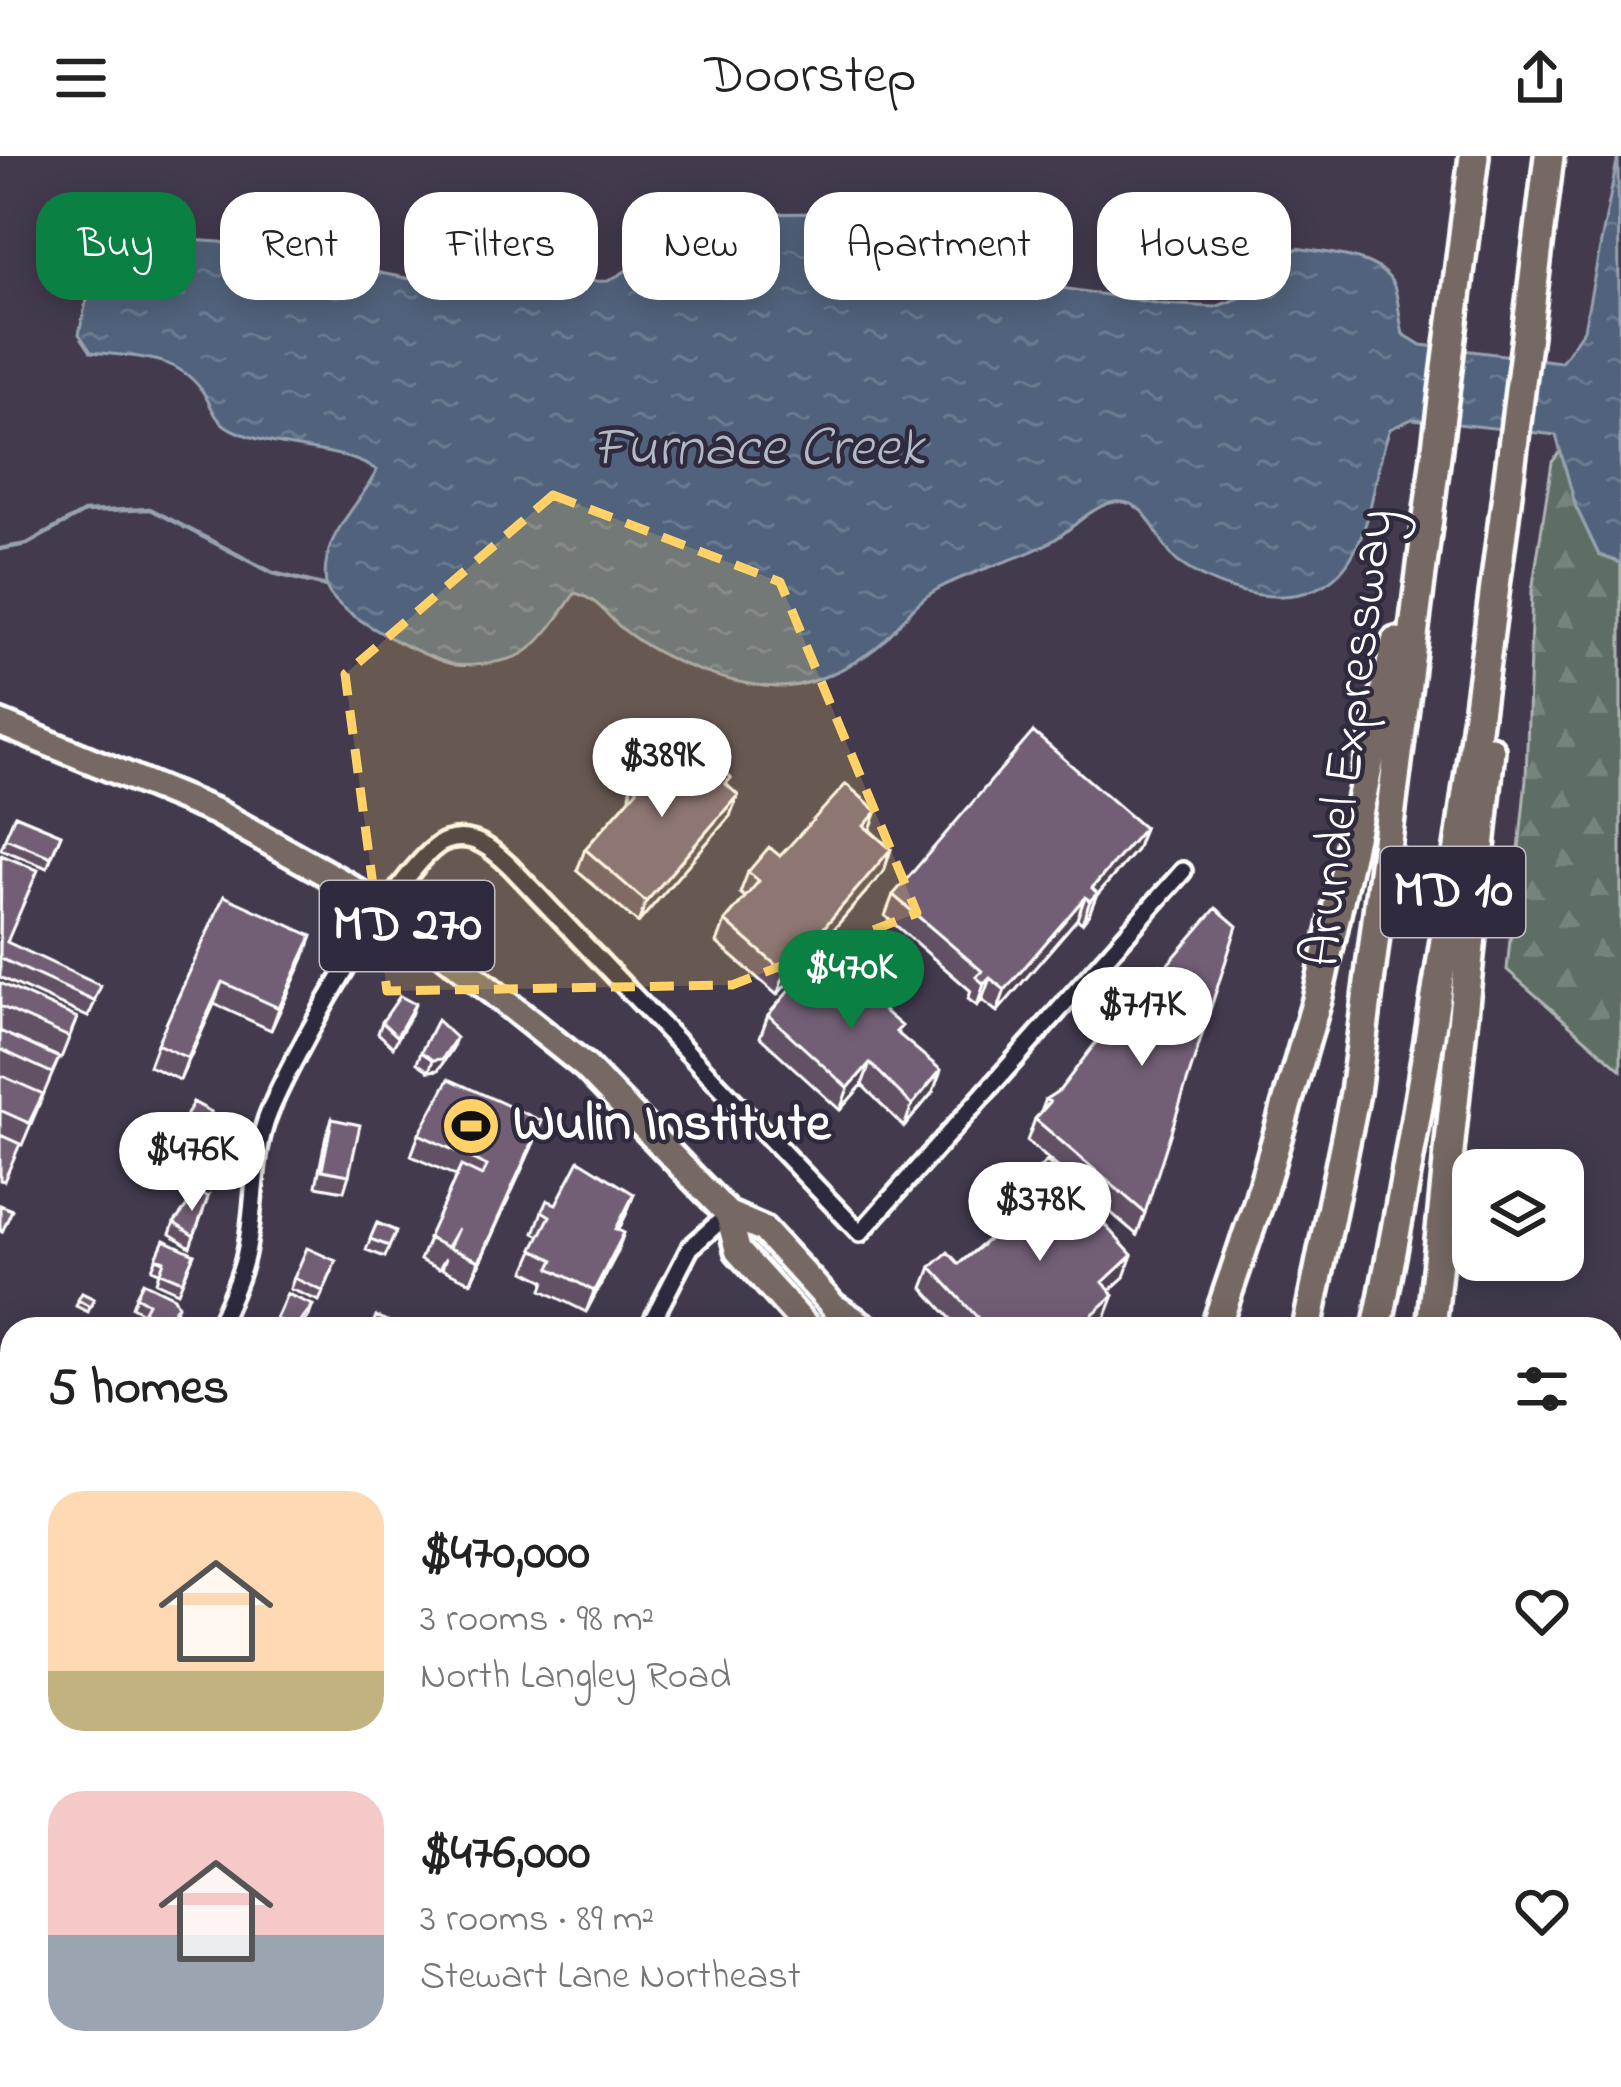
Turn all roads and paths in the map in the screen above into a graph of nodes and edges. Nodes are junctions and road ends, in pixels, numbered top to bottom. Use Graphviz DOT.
graph roads {
  1 [pos="1474,156"];
  2 [pos="1549,156"];
  3 [pos="1514,453"];
  4 [pos="1432,480"];
  5 [pos="0,723"];
  6 [pos="1183,871"];
  7 [pos="384,910"];
  8 [pos="728,1214"];
  9 [pos="222,1317"];
  10 [pos="654,1317"];
  11 [pos="798,1317"];
  12 [pos="843,1317"];
  13 [pos="1217,1317"];
  14 [pos="1309,1317"];
  15 [pos="1379,1317"];
  16 [pos="1431,1317"];
  1 -- 4 [label="highway, Arundel Expressway / MD 10"];
  2 -- 3 [label="highway, MD 10"];
  3 -- 15 [label="highway, MD 10"];
  3 -- 16 [label="highway"];
  4 -- 13 [label="highway"];
  4 -- 14 [label="highway, Arundel Expressway / MD 10"];
  5 -- 7 [label="main road, MD 270"];
  6 -- 7 [label="street"];
  7 -- 8 [label="main road, MD 270"];
  7 -- 9 [label="street"];
  8 -- 10 [label="street"];
  8 -- 11 [label="main road, MD 270"];
  8 -- 12 [label="main road, MD 270"];
}
